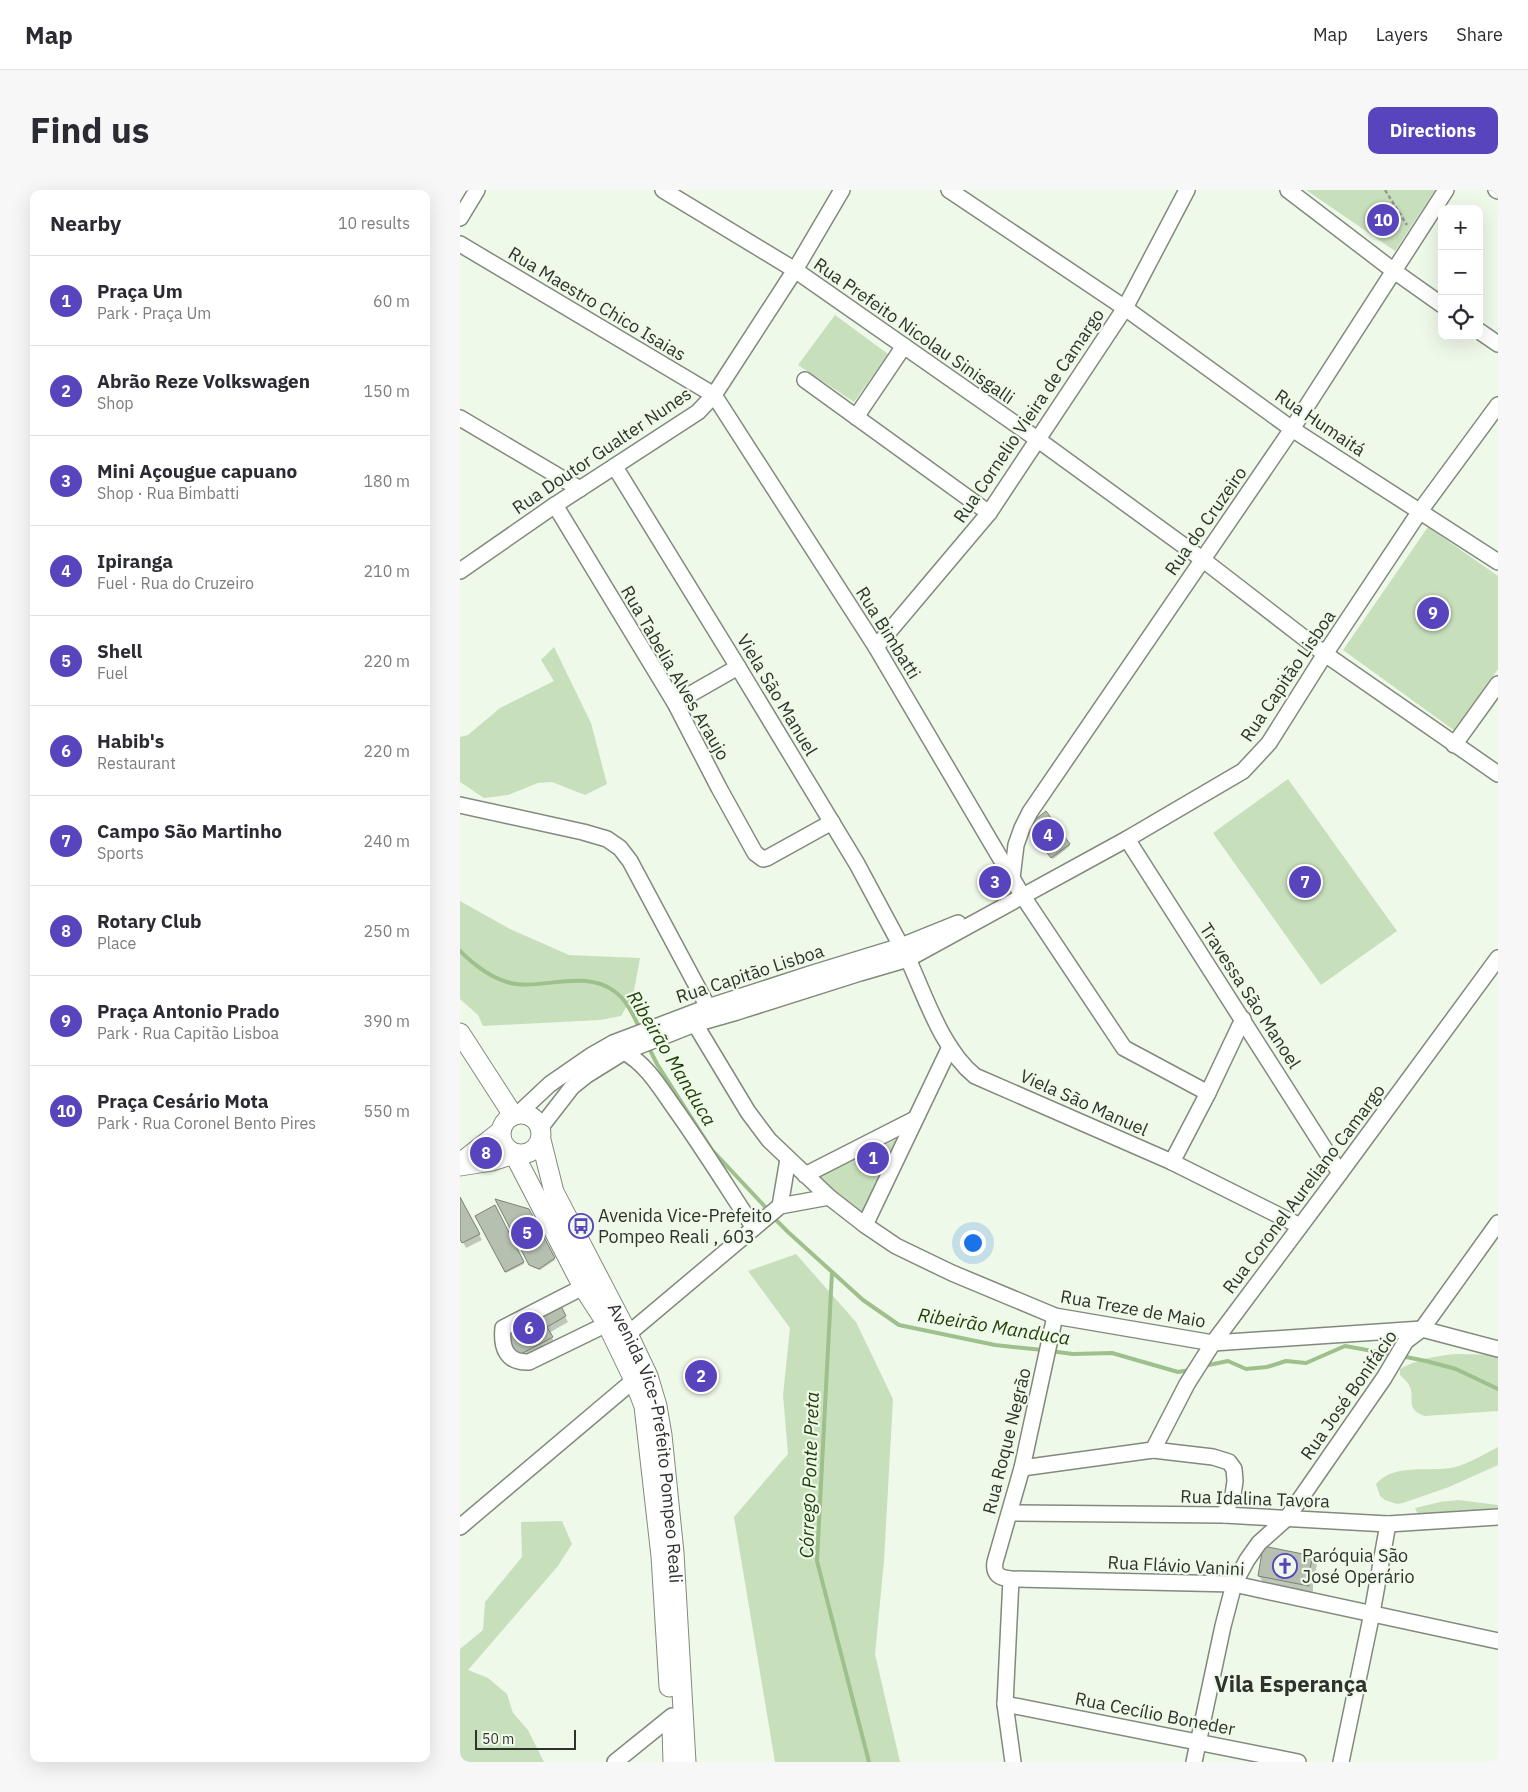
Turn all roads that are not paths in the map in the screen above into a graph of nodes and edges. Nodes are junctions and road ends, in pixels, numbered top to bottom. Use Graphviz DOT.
graph roads {
  1 [pos="477,190"];
  2 [pos="662,190"];
  3 [pos="842,190"];
  4 [pos="949,190"];
  5 [pos="1187,190"];
  6 [pos="1288,190"];
  7 [pos="1446,190"];
  8 [pos="460,218"];
  9 [pos="460,244"];
  10 [pos="794,270"];
  11 [pos="1394,271"];
  12 [pos="1438,302"];
  13 [pos="1125,308"];
  14 [pos="1483,334"];
  15 [pos="1498,344"];
  16 [pos="904,346"];
  17 [pos="805,380"];
  18 [pos="714,395"];
  19 [pos="1498,405"];
  20 [pos="856,417"];
  21 [pos="460,418"];
  22 [pos="1292,429"];
  23 [pos="1037,439"];
  24 [pos="614,467"];
  25 [pos="580,489"];
  26 [pos="555,505"];
  27 [pos="1420,511"];
  28 [pos="990,513"];
  29 [pos="1202,559"];
  30 [pos="1498,562"];
  31 [pos="460,571"];
  32 [pos="876,647"];
  33 [pos="1325,654"];
  34 [pos="738,667"];
  35 [pos="1498,684"];
  36 [pos="675,703"];
  37 [pos="1454,745"];
  38 [pos="1498,774"];
  39 [pos="460,805"];
  40 [pos="832,822"];
  41 [pos="1127,839"];
  42 [pos="1012,878"];
  43 [pos="1022,895"];
  44 [pos="904,953"];
  45 [pos="1498,958"];
  46 [pos="708,1007"];
  47 [pos="1243,1019"];
  48 [pos="695,1024"];
  49 [pos="663,1030"];
  50 [pos="460,1033"];
  51 [pos="632,1044"];
  52 [pos="950,1047"];
  53 [pos="460,1056"];
  54 [pos="1208,1093"];
  55 [pos="915,1119"];
  56 [pos="509,1121"];
  57 [pos="541,1134"];
  58 [pos="514,1154"];
  59 [pos="788,1159"];
  60 [pos="1172,1162"];
  61 [pos="460,1163"];
  62 [pos="460,1166"];
  63 [pos="1340,1174"];
  64 [pos="805,1175"];
  65 [pos="829,1197"];
  66 [pos="778,1208"];
  67 [pos="1498,1223"];
  68 [pos="759,1224"];
  69 [pos="865,1225"];
  70 [pos="1300,1226"];
  71 [pos="583,1287"];
  72 [pos="1055,1316"];
  73 [pos="607,1324"];
  74 [pos="1422,1329"];
  75 [pos="628,1334"];
  76 [pos="1213,1343"];
  77 [pos="1498,1349"];
  78 [pos="634,1380"];
  79 [pos="1153,1450"];
  80 [pos="1022,1468"];
  81 [pos="1010,1513"];
  82 [pos="1224,1516"];
  83 [pos="1498,1517"];
  84 [pos="1287,1518"];
  85 [pos="1388,1524"];
  86 [pos="460,1527"];
  87 [pos="1004,1576"];
  88 [pos="1234,1584"];
  89 [pos="1372,1613"];
  90 [pos="1498,1641"];
  91 [pos="1005,1704"];
  92 [pos="672,1716"];
  93 [pos="1198,1742"];
  94 [pos="616,1762"];
  95 [pos="673,1762"];
  96 [pos="686,1762"];
  97 [pos="1013,1762"];
  98 [pos="1194,1762"];
  99 [pos="1298,1762"];
  100 [pos="1341,1762"];
  1 -- 8 [label="street"];
  2 -- 10 [label="street, Rua Prefeito Nicolau Sinisgalli"];
  3 -- 10 [label="street, Rua Doutor Gualter Nunes"];
  4 -- 13 [label="street, Rua Humaitá"];
  5 -- 13 [label="street, Rua Cornelio Vieira de Camargo"];
  6 -- 11 [label="street"];
  7 -- 11 [label="street, Rua do Cruzeiro"];
  9 -- 18 [label="street, Rua Maestro Chico Isaias"];
  10 -- 16 [label="street, Rua Prefeito Nicolau Sinisgalli"];
  10 -- 18 [label="street, Rua Doutor Gualter Nunes"];
  11 -- 12 [label="street"];
  11 -- 22 [label="street, Rua do Cruzeiro"];
  13 -- 22 [label="street, Rua Humaitá"];
  13 -- 23 [label="street, Rua Cornelio Vieira de Camargo"];
  14 -- 15 [label="street"];
  16 -- 20 [label="street"];
  16 -- 23 [label="street, Rua Prefeito Nicolau Sinisgalli"];
  17 -- 20 [label="street"];
  18 -- 24 [label="street, Rua Doutor Gualter Nunes"];
  18 -- 32 [label="street, Rua Bimbatti"];
  19 -- 27 [label="street, Rua Capitão Lisboa"];
  20 -- 28 [label="street"];
  21 -- 25 [label="street"];
  22 -- 27 [label="street, Rua Humaitá"];
  22 -- 29 [label="street, Rua do Cruzeiro"];
  23 -- 28 [label="street, Rua Cornelio Vieira de Camargo"];
  23 -- 29 [label="street, Rua Prefeito Nicolau Sinisgalli"];
  24 -- 25 [label="street, Rua Doutor Gualter Nunes"];
  24 -- 34 [label="street, Viela São Manuel"];
  25 -- 26 [label="street, Rua Doutor Gualter Nunes"];
  26 -- 31 [label="street, Rua Doutor Gualter Nunes"];
  26 -- 36 [label="street, Rua Tabelia Alves Araujo"];
  27 -- 30 [label="street, Rua Humaitá"];
  27 -- 33 [label="street, Rua Capitão Lisboa"];
  28 -- 32 [label="street, Rua Cornelio Vieira de Camargo"];
  29 -- 33 [label="street, Rua Prefeito Nicolau Sinisgalli"];
  29 -- 42 [label="street, Rua do Cruzeiro"];
  32 -- 42 [label="street, Rua Bimbatti"];
  33 -- 37 [label="street, Rua Prefeito Nicolau Sinisgalli"];
  33 -- 41 [label="street, Rua Capitão Lisboa"];
  34 -- 36 [label="street"];
  34 -- 40 [label="street, Viela São Manuel"];
  35 -- 37 [label="street"];
  36 -- 40 [label="street, Rua Tabelia Alves Araujo"];
  37 -- 38 [label="street, Rua Prefeito Nicolau Sinisgalli"];
  39 -- 46 [label="street"];
  40 -- 44 [label="street, Viela São Manuel"];
  41 -- 43 [label="street, Rua Capitão Lisboa"];
  41 -- 47 [label="street, Travessa São Manoel"];
  42 -- 43 [label="street, Rua Bimbatti"];
  43 -- 44 [label="street, Rua Capitão Lisboa"];
  43 -- 54 [label="street, Rua Bimbatti"];
  44 -- 46 [label="street, Rua Capitão Lisboa"];
  44 -- 48 [label="street, Rua Capitão Lisboa"];
  44 -- 52 [label="street, Viela São Manuel"];
  45 -- 63 [label="street, Rua Coronel Aureliano Camargo"];
  46 -- 49 [label="street, Rua Capitão Lisboa"];
  47 -- 54 [label="street"];
  47 -- 63 [label="street, Travessa São Manoel"];
  48 -- 49 [label="street, Rua Capitão Lisboa"];
  48 -- 59 [label="street, Rua Treze de Maio"];
  49 -- 51 [label="street, Rua Capitão Lisboa"];
  50 -- 56 [label="main road"];
  51 -- 56 [label="street, Rua Capitão Lisboa"];
  51 -- 57 [label="street, Rua Capitão Lisboa"];
  51 -- 68 [label="street"];
  52 -- 55 [label="street"];
  52 -- 60 [label="street, Viela São Manuel"];
  53 -- 56 [label="main road"];
  54 -- 60 [label="street"];
  55 -- 64 [label="street"];
  55 -- 69 [label="street"];
  56 -- 57 [label="main road"];
  56 -- 58 [label="main road"];
  56 -- 61 [label="main road"];
  57 -- 58 [label="main road"];
  57 -- 75 [label="main road, Avenida Vice-Prefeito Pompeo Reali"];
  58 -- 62 [label="main road"];
  58 -- 71 [label="main road, Avenida Vice-Prefeito Pompeo Reali"];
  59 -- 64 [label="street, Rua Treze de Maio"];
  59 -- 66 [label="street"];
  60 -- 70 [label="street, Viela São Manuel"];
  63 -- 70 [label="street, Rua Coronel Aureliano Camargo"];
  64 -- 65 [label="street, Rua Treze de Maio"];
  65 -- 66 [label="street"];
  65 -- 69 [label="street, Rua Treze de Maio"];
  66 -- 68 [label="street"];
  67 -- 74 [label="street, Rua José Bonifácio"];
  68 -- 75 [label="street"];
  69 -- 72 [label="street, Rua Treze de Maio"];
  70 -- 76 [label="street, Rua Coronel Aureliano Camargo"];
  71 -- 73 [label="main road, Avenida Vice-Prefeito Pompeo Reali"];
  71 -- 73 [label="street"];
  72 -- 76 [label="street, Rua Treze de Maio"];
  72 -- 80 [label="street, Rua Roque Negrão"];
  73 -- 78 [label="main road, Avenida Vice-Prefeito Pompeo Reali"];
  74 -- 76 [label="street, Rua Treze de Maio"];
  74 -- 77 [label="street, Rua Treze de Maio"];
  74 -- 84 [label="street, Rua José Bonifácio"];
  75 -- 96 [label="main road, Avenida Vice-Prefeito Pompeo Reali"];
  76 -- 79 [label="street, Rua Coronel Aureliano Camargo"];
  78 -- 86 [label="street"];
  78 -- 92 [label="main road, Avenida Vice-Prefeito Pompeo Reali"];
  79 -- 80 [label="street"];
  79 -- 82 [label="street"];
  80 -- 81 [label="street, Rua Roque Negrão"];
  81 -- 82 [label="street, Rua Idalina Tavora"];
  81 -- 87 [label="street, Rua Roque Negrão"];
  82 -- 84 [label="street, Rua Idalina Tavora"];
  83 -- 85 [label="street, Rua Idalina Tavora"];
  84 -- 85 [label="street, Rua Idalina Tavora"];
  84 -- 88 [label="street, Rua José Bonifácio"];
  85 -- 89 [label="street"];
  87 -- 88 [label="street, Rua Flávio Vanini"];
  87 -- 91 [label="street, Rua Roque Negrão"];
  88 -- 89 [label="street, Rua Flávio Vanini"];
  88 -- 93 [label="street, Rua José Bonifácio"];
  89 -- 90 [label="street, Rua Flávio Vanini"];
  89 -- 100 [label="street"];
  91 -- 93 [label="street, Rua Cecílio Boneder"];
  91 -- 97 [label="street, Rua Roque Negrão"];
  92 -- 94 [label="street"];
  92 -- 95 [label="main road, Avenida Vice-Prefeito Pompeo Reali"];
  93 -- 98 [label="street, Rua José Bonifácio"];
  93 -- 99 [label="street, Rua Cecílio Boneder"];
}
